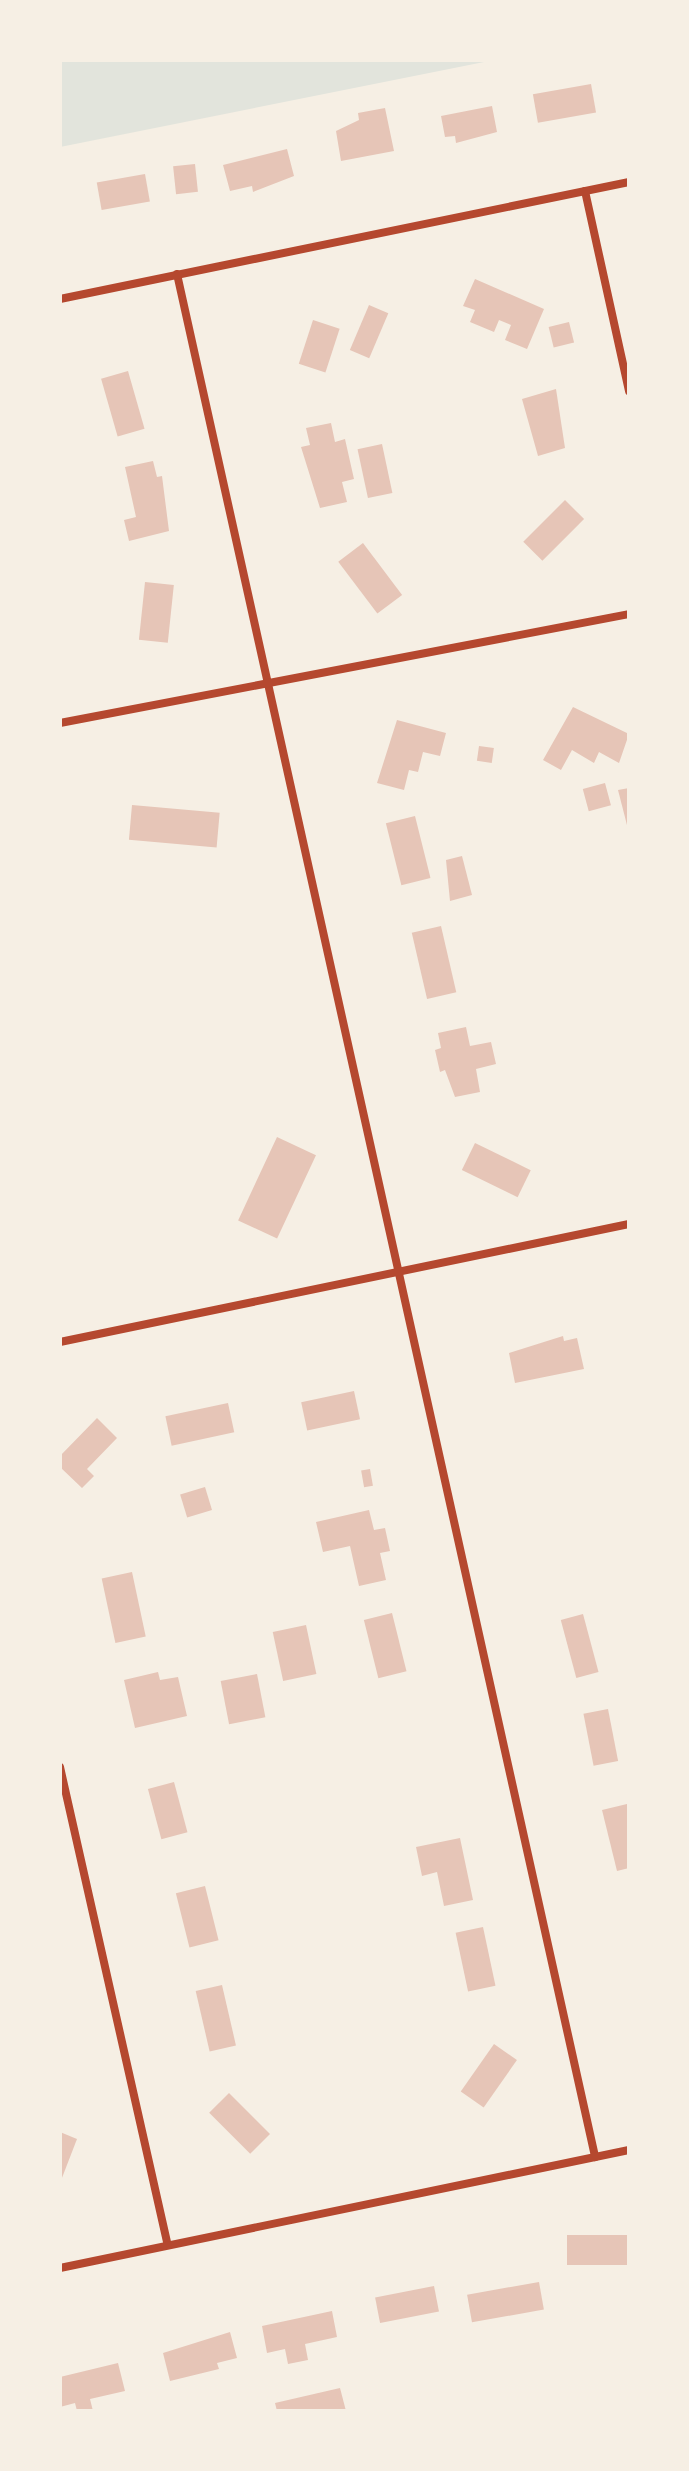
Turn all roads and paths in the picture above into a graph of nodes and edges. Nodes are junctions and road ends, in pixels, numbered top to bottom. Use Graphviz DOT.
graph roads {
  1 [pos="629,182"];
  2 [pos="585,191"];
  3 [pos="177,274"];
  4 [pos="60,299"];
  5 [pos="629,391"];
  6 [pos="629,614"];
  7 [pos="268,686"];
  8 [pos="60,723"];
  9 [pos="629,1224"];
  10 [pos="399,1272"];
  11 [pos="60,1342"];
  12 [pos="60,1767"];
  13 [pos="629,2150"];
  14 [pos="595,2157"];
  15 [pos="168,2245"];
  16 [pos="60,2268"];
  1 -- 2 [label="street"];
  2 -- 3 [label="street"];
  2 -- 5 [label="street"];
  3 -- 4 [label="street"];
  3 -- 7 [label="street"];
  6 -- 7 [label="street"];
  7 -- 8 [label="street"];
  7 -- 10 [label="street"];
  9 -- 10 [label="street"];
  10 -- 11 [label="street"];
  10 -- 14 [label="street"];
  12 -- 15 [label="street"];
  13 -- 14 [label="street"];
  14 -- 15 [label="street"];
  15 -- 16 [label="street"];
}
